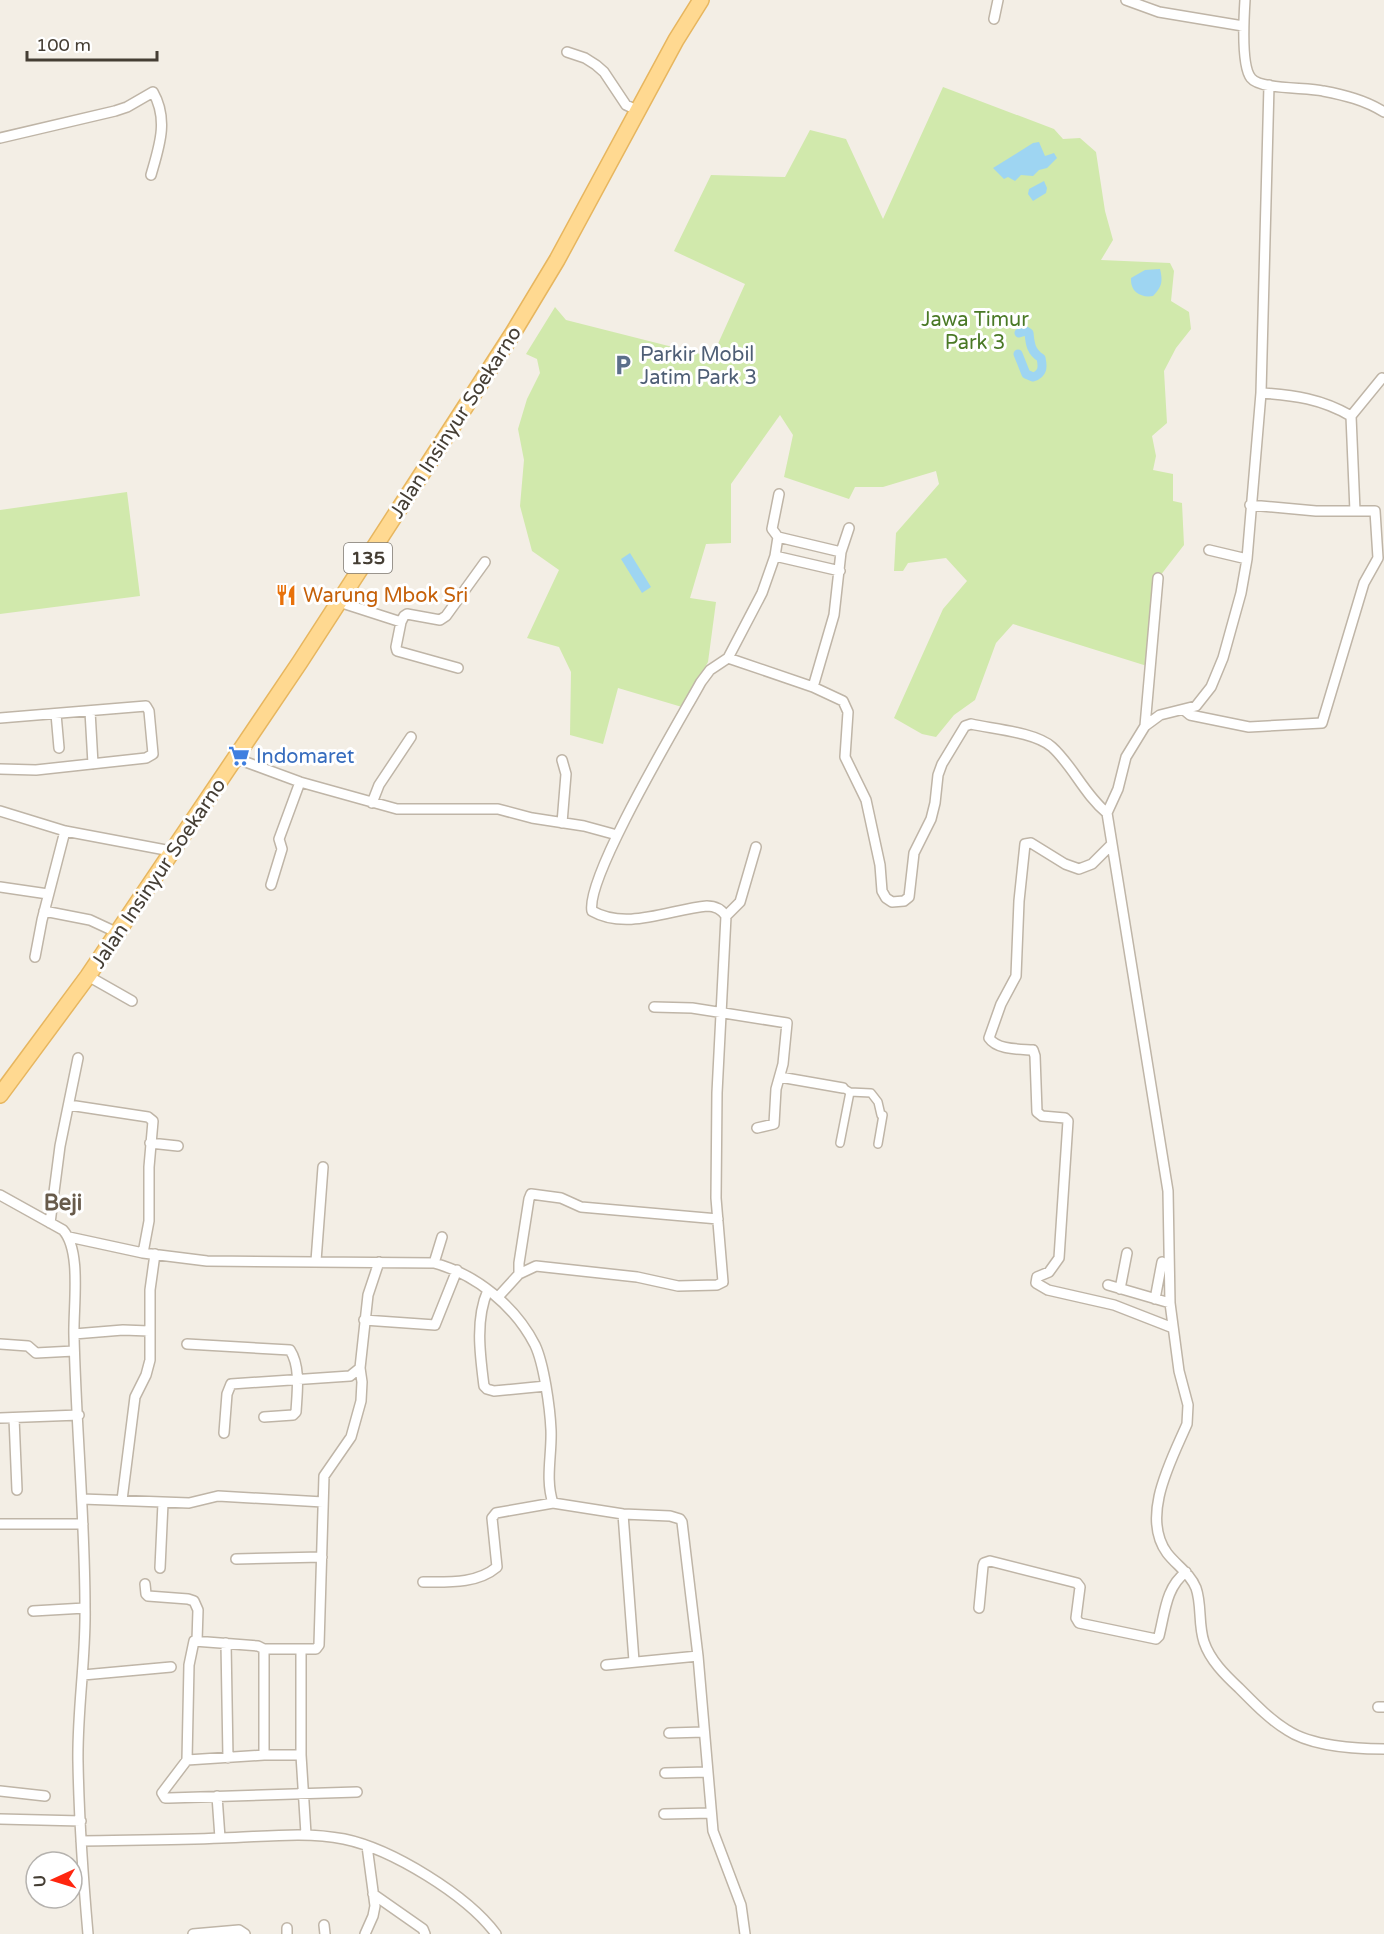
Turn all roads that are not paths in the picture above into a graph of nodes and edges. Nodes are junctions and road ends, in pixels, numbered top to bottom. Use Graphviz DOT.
graph roads {
  1 [pos="701,0"];
  2 [pos="998,0"];
  3 [pos="1126,0"];
  4 [pos="1245,0"];
  5 [pos="994,19"];
  6 [pos="1243,26"];
  7 [pos="567,52"];
  8 [pos="1269,85"];
  9 [pos="639,111"];
  10 [pos="1384,112"];
  11 [pos="0,138"];
  12 [pos="151,176"];
  13 [pos="1382,378"];
  14 [pos="1261,393"];
  15 [pos="1351,416"];
  16 [pos="779,494"];
  17 [pos="1250,505"];
  18 [pos="1355,511"];
  19 [pos="849,528"];
  20 [pos="778,537"];
  21 [pos="1209,550"];
  22 [pos="841,552"];
  23 [pos="775,556"];
  24 [pos="1247,559"];
  25 [pos="485,562"];
  26 [pos="840,571"];
  27 [pos="1158,578"];
  28 [pos="339,602"];
  29 [pos="401,622"];
  30 [pos="728,658"];
  31 [pos="458,668"];
  32 [pos="813,687"];
  33 [pos="1184,710"];
  34 [pos="90,711"];
  35 [pos="56,714"];
  36 [pos="0,718"];
  37 [pos="1145,726"];
  38 [pos="411,737"];
  39 [pos="59,748"];
  40 [pos="235,758"];
  41 [pos="562,760"];
  42 [pos="93,764"];
  43 [pos="0,769"];
  44 [pos="300,782"];
  45 [pos="372,803"];
  46 [pos="0,811"];
  47 [pos="1107,813"];
  48 [pos="562,823"];
  49 [pos="65,831"];
  50 [pos="617,835"];
  51 [pos="1112,844"];
  52 [pos="756,847"];
  53 [pos="171,851"];
  54 [pos="272,885"];
  55 [pos="0,887"];
  56 [pos="48,894"];
  57 [pos="44,911"];
  58 [pos="726,916"];
  59 [pos="118,933"];
  60 [pos="34,957"];
  61 [pos="88,976"];
  62 [pos="132,1001"];
  63 [pos="654,1007"];
  64 [pos="720,1012"];
  65 [pos="78,1058"];
  66 [pos="780,1077"];
  67 [pos="847,1090"];
  68 [pos="0,1095"];
  69 [pos="69,1104"];
  70 [pos="757,1128"];
  71 [pos="150,1143"];
  72 [pos="840,1143"];
  73 [pos="878,1144"];
  74 [pos="178,1146"];
  75 [pos="322,1167"];
  76 [pos="0,1195"];
  77 [pos="718,1220"];
  78 [pos="50,1223"];
  79 [pos="69,1237"];
  80 [pos="442,1238"];
  81 [pos="144,1253"];
  82 [pos="1127,1253"];
  83 [pos="155,1254"];
  84 [pos="316,1261"];
  85 [pos="379,1262"];
  86 [pos="1162,1262"];
  87 [pos="434,1263"];
  88 [pos="457,1270"];
  89 [pos="519,1274"];
  90 [pos="1108,1285"];
  91 [pos="1120,1289"];
  92 [pos="488,1290"];
  93 [pos="498,1297"];
  94 [pos="1155,1299"];
  95 [pos="1170,1303"];
  96 [pos="364,1320"];
  97 [pos="1173,1328"];
  98 [pos="149,1331"];
  99 [pos="74,1334"];
  100 [pos="0,1344"];
  101 [pos="187,1344"];
  102 [pos="74,1352"];
  103 [pos="360,1368"];
  104 [pos="297,1379"];
  105 [pos="546,1386"];
  106 [pos="79,1415"];
  107 [pos="264,1417"];
  108 [pos="0,1418"];
  109 [pos="14,1418"];
  110 [pos="224,1433"];
  111 [pos="17,1490"];
  112 [pos="82,1499"];
  113 [pos="122,1500"];
  114 [pos="163,1503"];
  115 [pos="323,1503"];
  116 [pos="553,1503"];
  117 [pos="623,1514"];
  118 [pos="0,1524"];
  119 [pos="83,1524"];
  120 [pos="322,1557"];
  121 [pos="236,1559"];
  122 [pos="160,1568"];
  123 [pos="1186,1572"];
  124 [pos="423,1582"];
  125 [pos="145,1584"];
  126 [pos="85,1608"];
  127 [pos="979,1608"];
  128 [pos="33,1611"];
  129 [pos="197,1641"];
  130 [pos="226,1643"];
  131 [pos="264,1649"];
  132 [pos="301,1649"];
  133 [pos="698,1656"];
  134 [pos="634,1661"];
  135 [pos="606,1665"];
  136 [pos="171,1667"];
  137 [pos="83,1675"];
  138 [pos="705,1732"];
  139 [pos="669,1733"];
  140 [pos="1384,1749"];
  141 [pos="264,1755"];
  142 [pos="301,1755"];
  143 [pos="228,1758"];
  144 [pos="187,1760"];
  145 [pos="708,1772"];
  146 [pos="665,1773"];
  147 [pos="0,1791"];
  148 [pos="357,1792"];
  149 [pos="304,1794"];
  150 [pos="45,1796"];
  151 [pos="217,1796"];
  152 [pos="711,1813"];
  153 [pos="664,1814"];
  154 [pos="0,1819"];
  155 [pos="81,1821"];
  156 [pos="306,1834"];
  157 [pos="220,1838"];
  158 [pos="81,1841"];
  159 [pos="367,1846"];
  160 [pos="373,1894"];
  161 [pos="88,1934"];
  162 [pos="193,1934"];
  163 [pos="245,1934"];
  164 [pos="365,1934"];
  165 [pos="425,1934"];
  166 [pos="496,1934"];
  167 [pos="745,1934"];
  1 -- 9 [label="main road, Jalan Insinyur Soekarno / 135"];
  2 -- 5 [label="street"];
  3 -- 6 [label="street"];
  4 -- 6 [label="street"];
  6 -- 8 [label="street"];
  7 -- 9 [label="street"];
  8 -- 10 [label="street"];
  8 -- 14 [label="street"];
  9 -- 28 [label="main road, Jalan Insinyur Soekarno / 135"];
  11 -- 12 [label="street"];
  13 -- 15 [label="street"];
  14 -- 15 [label="street"];
  14 -- 17 [label="street"];
  15 -- 18 [label="street"];
  16 -- 20 [label="street"];
  17 -- 18 [label="street"];
  17 -- 24 [label="street"];
  18 -- 33 [label="street"];
  19 -- 22 [label="street"];
  20 -- 22 [label="street"];
  20 -- 23 [label="street"];
  21 -- 24 [label="street"];
  22 -- 26 [label="street"];
  23 -- 26 [label="street"];
  23 -- 30 [label="street"];
  24 -- 33 [label="street"];
  25 -- 29 [label="street"];
  26 -- 32 [label="street"];
  27 -- 37 [label="street"];
  28 -- 29 [label="street"];
  28 -- 40 [label="main road, Jalan Insinyur Soekarno / 135"];
  29 -- 31 [label="street"];
  30 -- 32 [label="street"];
  30 -- 50 [label="street"];
  32 -- 47 [label="street"];
  33 -- 37 [label="street"];
  34 -- 35 [label="street"];
  34 -- 42 [label="street"];
  34 -- 42 [label="street"];
  35 -- 36 [label="street"];
  35 -- 39 [label="street"];
  37 -- 47 [label="street"];
  38 -- 45 [label="street"];
  40 -- 44 [label="street"];
  40 -- 53 [label="main road, Jalan Insinyur Soekarno / 135"];
  41 -- 48 [label="street"];
  42 -- 43 [label="street"];
  44 -- 45 [label="street"];
  44 -- 54 [label="street"];
  45 -- 48 [label="street"];
  46 -- 49 [label="street"];
  47 -- 51 [label="street"];
  48 -- 50 [label="street"];
  49 -- 53 [label="street"];
  49 -- 56 [label="street"];
  50 -- 58 [label="street"];
  51 -- 95 [label="street"];
  51 -- 97 [label="street"];
  52 -- 58 [label="street"];
  53 -- 59 [label="main road, Jalan Insinyur Soekarno / 135"];
  55 -- 56 [label="street"];
  56 -- 57 [label="street"];
  57 -- 59 [label="street"];
  57 -- 60 [label="street"];
  58 -- 64 [label="street"];
  59 -- 61 [label="main road, Jalan Insinyur Soekarno / 135"];
  61 -- 62 [label="street"];
  61 -- 68 [label="main road, Jalan Insinyur Soekarno / 135"];
  63 -- 64 [label="street"];
  64 -- 66 [label="street"];
  64 -- 77 [label="street"];
  65 -- 69 [label="street"];
  66 -- 67 [label="street"];
  66 -- 70 [label="street"];
  67 -- 72 [label="street"];
  67 -- 73 [label="street"];
  69 -- 71 [label="street"];
  69 -- 78 [label="street"];
  71 -- 74 [label="street"];
  71 -- 81 [label="street"];
  75 -- 84 [label="street"];
  76 -- 78 [label="street"];
  77 -- 89 [label="street"];
  77 -- 89 [label="street"];
  78 -- 79 [label="street"];
  79 -- 81 [label="street"];
  79 -- 99 [label="street"];
  80 -- 87 [label="street"];
  81 -- 83 [label="street"];
  82 -- 91 [label="street"];
  83 -- 84 [label="street"];
  83 -- 98 [label="street"];
  84 -- 85 [label="street"];
  85 -- 87 [label="street"];
  85 -- 96 [label="street"];
  86 -- 94 [label="street"];
  87 -- 88 [label="street"];
  88 -- 92 [label="street"];
  88 -- 96 [label="street"];
  89 -- 93 [label="street"];
  90 -- 91 [label="street"];
  91 -- 94 [label="street"];
  92 -- 93 [label="street"];
  92 -- 105 [label="street"];
  93 -- 105 [label="street"];
  94 -- 95 [label="street"];
  95 -- 97 [label="street"];
  96 -- 103 [label="street"];
  97 -- 123 [label="street"];
  98 -- 99 [label="street"];
  98 -- 113 [label="street"];
  99 -- 102 [label="street"];
  100 -- 102 [label="street"];
  101 -- 104 [label="street"];
  102 -- 106 [label="street"];
  103 -- 104 [label="street"];
  103 -- 115 [label="street"];
  104 -- 107 [label="street"];
  104 -- 110 [label="street"];
  105 -- 116 [label="street"];
  106 -- 109 [label="street"];
  106 -- 112 [label="street"];
  108 -- 109 [label="street"];
  109 -- 111 [label="street"];
  112 -- 113 [label="street"];
  112 -- 119 [label="street"];
  113 -- 114 [label="street"];
  114 -- 115 [label="street"];
  114 -- 122 [label="street"];
  115 -- 120 [label="street"];
  116 -- 117 [label="street"];
  116 -- 124 [label="street"];
  117 -- 133 [label="street"];
  117 -- 134 [label="street"];
  118 -- 119 [label="street"];
  119 -- 126 [label="street"];
  120 -- 121 [label="street"];
  120 -- 132 [label="street"];
  123 -- 127 [label="street"];
  123 -- 140 [label="street"];
  125 -- 129 [label="street"];
  126 -- 128 [label="street"];
  126 -- 137 [label="street"];
  129 -- 130 [label="street"];
  129 -- 144 [label="street"];
  130 -- 131 [label="street"];
  130 -- 143 [label="street"];
  131 -- 132 [label="street"];
  131 -- 141 [label="street"];
  132 -- 142 [label="street"];
  133 -- 134 [label="street"];
  133 -- 138 [label="street"];
  134 -- 135 [label="street"];
  136 -- 137 [label="street"];
  137 -- 155 [label="street"];
  138 -- 139 [label="street"];
  138 -- 145 [label="street"];
  141 -- 142 [label="street"];
  141 -- 143 [label="street"];
  142 -- 149 [label="street"];
  143 -- 144 [label="street"];
  144 -- 151 [label="street"];
  145 -- 146 [label="street"];
  145 -- 152 [label="street"];
  147 -- 150 [label="street"];
  148 -- 149 [label="street"];
  149 -- 151 [label="street"];
  149 -- 156 [label="street"];
  151 -- 157 [label="street"];
  152 -- 153 [label="street"];
  152 -- 167 [label="street"];
  154 -- 155 [label="street"];
  155 -- 158 [label="street"];
  156 -- 157 [label="street"];
  156 -- 159 [label="street"];
  157 -- 158 [label="street"];
  158 -- 161 [label="street"];
  159 -- 160 [label="street"];
  159 -- 166 [label="street"];
  160 -- 164 [label="street"];
  160 -- 165 [label="street"];
  162 -- 163 [label="street"];
}
